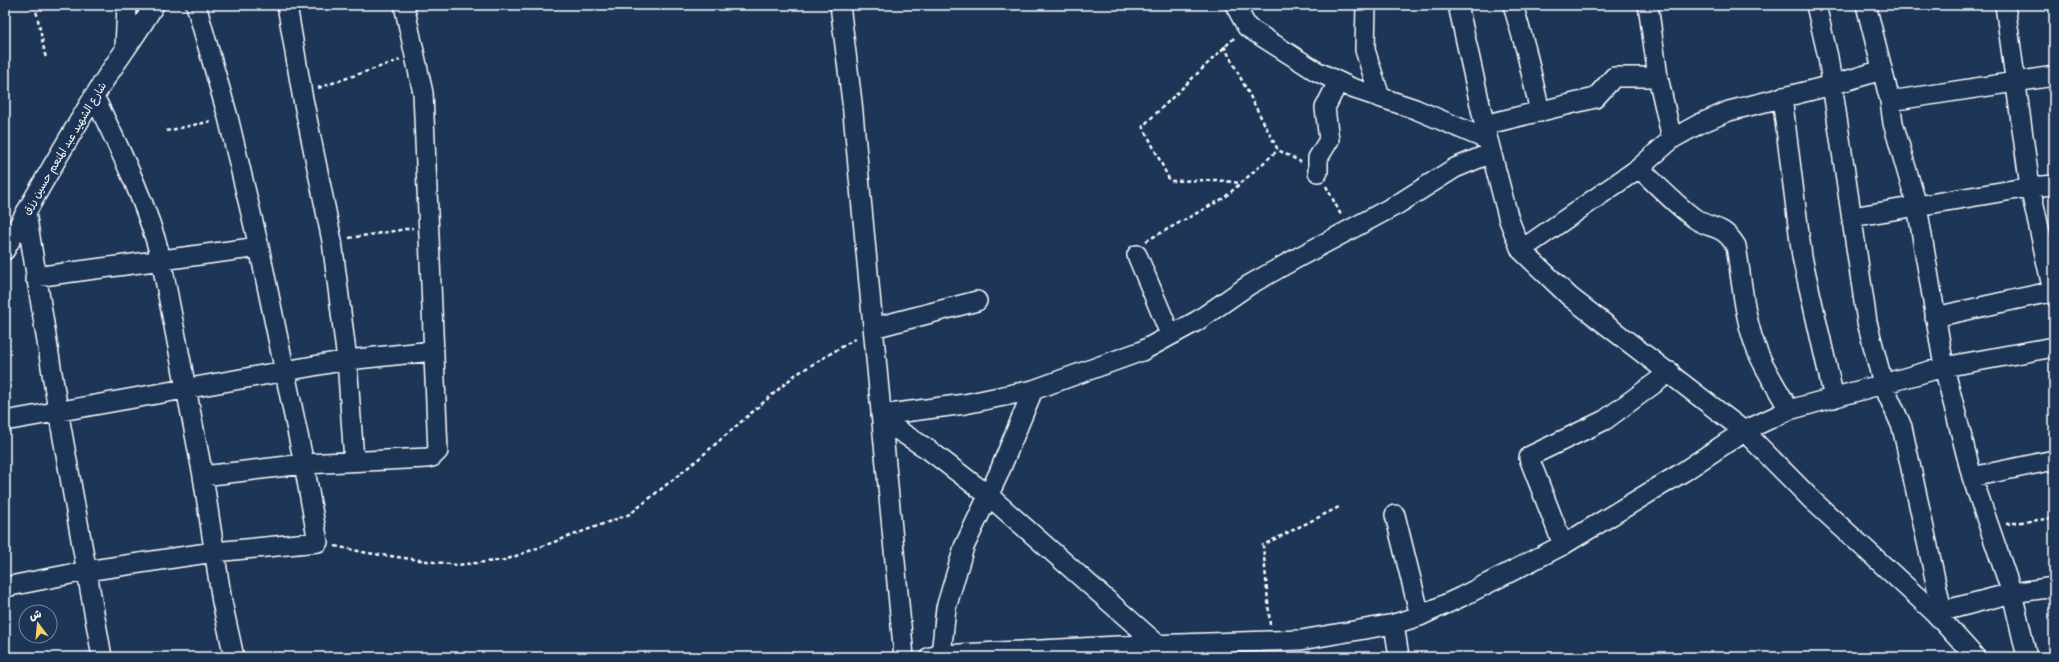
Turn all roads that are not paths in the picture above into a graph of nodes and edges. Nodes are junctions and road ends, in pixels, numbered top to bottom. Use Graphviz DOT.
graph roads {
  1 [pos="127,5"];
  2 [pos="154,5"];
  3 [pos="196,5"];
  4 [pos="287,5"];
  5 [pos="404,5"];
  6 [pos="840,5"];
  7 [pos="1235,5"];
  8 [pos="1366,5"];
  9 [pos="1458,5"];
  10 [pos="1513,5"];
  11 [pos="1648,5"];
  12 [pos="1816,5"];
  13 [pos="1866,5"];
  14 [pos="2005,5"];
  15 [pos="125,48"];
  16 [pos="1882,70"];
  17 [pos="2054,76"];
  18 [pos="1658,77"];
  19 [pos="1338,82"];
  20 [pos="2014,82"];
  21 [pos="1832,86"];
  22 [pos="94,96"];
  23 [pos="1380,97"];
  24 [pos="1782,97"];
  25 [pos="1890,101"];
  26 [pos="1540,112"];
  27 [pos="1488,139"];
  28 [pos="1672,139"];
  29 [pos="1639,168"];
  30 [pos="1318,172"];
  31 [pos="2054,185"];
  32 [pos="2030,187"];
  33 [pos="1917,206"];
  34 [pos="26,212"];
  35 [pos="1852,217"];
  36 [pos="259,247"];
  37 [pos="5,250"];
  38 [pos="1521,250"];
  39 [pos="1137,255"];
  40 [pos="161,259"];
  41 [pos="36,277"];
  42 [pos="2054,293"];
  43 [pos="977,301"];
  44 [pos="1936,317"];
  45 [pos="873,328"];
  46 [pos="1170,334"];
  47 [pos="2054,347"];
  48 [pos="433,351"];
  49 [pos="347,360"];
  50 [pos="1944,367"];
  51 [pos="283,371"];
  52 [pos="1670,372"];
  53 [pos="1883,384"];
  54 [pos="186,389"];
  55 [pos="1033,390"];
  56 [pos="1834,398"];
  57 [pos="58,410"];
  58 [pos="1790,410"];
  59 [pos="881,418"];
  60 [pos="5,421"];
  61 [pos="1744,430"];
  62 [pos="2054,460"];
  63 [pos="354,461"];
  64 [pos="304,464"];
  65 [pos="203,476"];
  66 [pos="1972,477"];
  67 [pos="989,496"];
  68 [pos="1395,515"];
  69 [pos="1563,545"];
  70 [pos="214,552"];
  71 [pos="86,571"];
  72 [pos="5,587"];
  73 [pos="2054,587"];
  74 [pos="2012,593"];
  75 [pos="1939,612"];
  76 [pos="1420,616"];
  77 [pos="1394,624"];
  78 [pos="1157,644"];
  79 [pos="1299,649"];
  80 [pos="1119,652"];
  81 [pos="936,656"];
  82 [pos="102,657"];
  83 [pos="234,657"];
  84 [pos="904,657"];
  85 [pos="1399,657"];
  86 [pos="1975,657"];
  87 [pos="2028,657"];
  1 -- 15 [label="street"];
  2 -- 15 [label="street, شارع الشهيد عبد المنعم حسين رزق"];
  3 -- 36 [label="street"];
  4 -- 49 [label="street"];
  5 -- 48 [label="street"];
  6 -- 45 [label="street"];
  7 -- 19 [label="street"];
  8 -- 23 [label="street"];
  9 -- 27 [label="street"];
  10 -- 26 [label="street"];
  11 -- 18 [label="street"];
  12 -- 21 [label="street"];
  13 -- 16 [label="street"];
  14 -- 20 [label="street"];
  15 -- 22 [label="street, شارع الشهيد عبد المنعم حسين رزق"];
  16 -- 21 [label="street"];
  16 -- 25 [label="street"];
  17 -- 20 [label="street"];
  18 -- 26 [label="street"];
  18 -- 28 [label="street"];
  19 -- 23 [label="street"];
  19 -- 30 [label="street"];
  20 -- 25 [label="street"];
  20 -- 32 [label="street"];
  21 -- 24 [label="street"];
  21 -- 35 [label="street"];
  22 -- 34 [label="street, شارع الشهيد عبد المنعم حسين رزق"];
  22 -- 40 [label="street"];
  23 -- 27 [label="street"];
  24 -- 28 [label="street"];
  24 -- 56 [label="street"];
  25 -- 33 [label="street"];
  26 -- 27 [label="street"];
  27 -- 38 [label="street"];
  27 -- 46 [label="street"];
  28 -- 29 [label="street"];
  29 -- 38 [label="street"];
  29 -- 58 [label="street"];
  31 -- 32 [label="street"];
  32 -- 33 [label="street"];
  32 -- 42 [label="street"];
  33 -- 35 [label="street"];
  33 -- 44 [label="street"];
  34 -- 37 [label="street, شارع الشهيد عبد المنعم حسين رزق"];
  34 -- 41 [label="street"];
  35 -- 53 [label="street"];
  36 -- 40 [label="street"];
  36 -- 51 [label="street"];
  38 -- 52 [label="street"];
  39 -- 46 [label="street"];
  40 -- 41 [label="street"];
  40 -- 54 [label="street"];
  41 -- 57 [label="street"];
  42 -- 44 [label="street"];
  43 -- 45 [label="street"];
  44 -- 50 [label="street"];
  45 -- 59 [label="street"];
  46 -- 55 [label="street"];
  47 -- 50 [label="street"];
  48 -- 49 [label="street"];
  48 -- 63 [label="street"];
  49 -- 51 [label="street"];
  49 -- 63 [label="street"];
  50 -- 53 [label="street"];
  50 -- 66 [label="street"];
  51 -- 54 [label="street"];
  51 -- 64 [label="street"];
  52 -- 61 [label="street"];
  52 -- 69 [label="street"];
  53 -- 56 [label="street"];
  53 -- 75 [label="street"];
  54 -- 57 [label="street"];
  54 -- 65 [label="street"];
  55 -- 59 [label="street"];
  55 -- 67 [label="street"];
  56 -- 58 [label="street"];
  57 -- 60 [label="street"];
  57 -- 71 [label="street"];
  58 -- 61 [label="street"];
  59 -- 67 [label="street"];
  59 -- 84 [label="street"];
  61 -- 69 [label="street"];
  61 -- 75 [label="street"];
  62 -- 66 [label="street"];
  63 -- 64 [label="street"];
  64 -- 65 [label="street"];
  64 -- 70 [label="street"];
  65 -- 70 [label="street"];
  66 -- 74 [label="street"];
  67 -- 78 [label="street"];
  67 -- 81 [label="street"];
  68 -- 76 [label="street"];
  69 -- 76 [label="street"];
  70 -- 71 [label="street"];
  70 -- 83 [label="street"];
  71 -- 72 [label="street"];
  71 -- 82 [label="street"];
  73 -- 74 [label="street"];
  74 -- 75 [label="street"];
  74 -- 87 [label="street"];
  75 -- 86 [label="street"];
  76 -- 77 [label="street"];
  77 -- 79 [label="street"];
  77 -- 85 [label="street"];
  78 -- 79 [label="street"];
  78 -- 80 [label="street"];
  80 -- 81 [label="street"];
}
